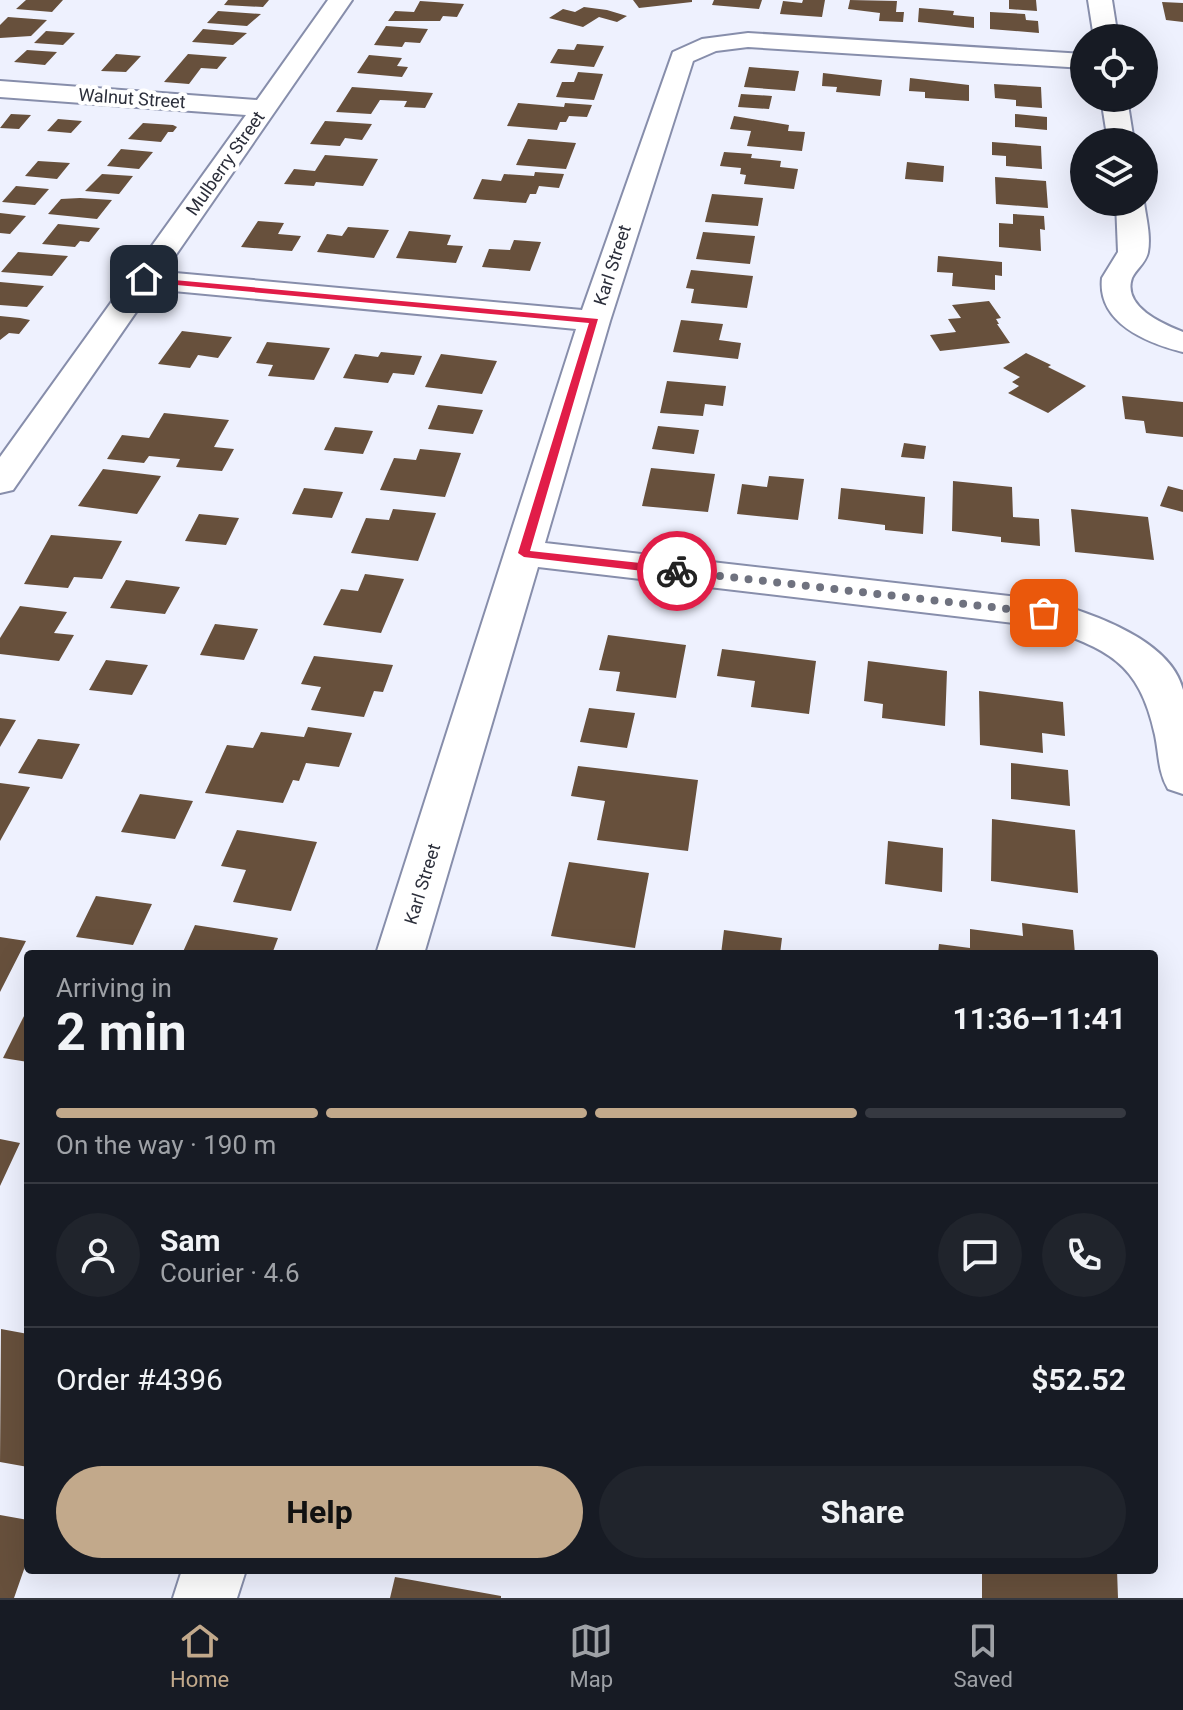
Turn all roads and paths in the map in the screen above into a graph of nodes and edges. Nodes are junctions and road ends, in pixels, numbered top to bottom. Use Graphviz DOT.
graph roads {
  1 [pos="340,0"];
  2 [pos="1100,0"];
  3 [pos="1104,24"];
  4 [pos="1070,60"];
  5 [pos="0,89"];
  6 [pos="264,108"];
  7 [pos="1132,216"];
  8 [pos="144,279"];
  9 [pos="594,321"];
  10 [pos="1183,342"];
  11 [pos="0,482"];
  12 [pos="524,553"];
  13 [pos="1183,778"];
  14 [pos="401,950"];
  15 [pos="213,1574"];
  16 [pos="205,1598"];
  1 -- 6 [label="street, Mulberry Street"];
  2 -- 3 [label="street"];
  4 -- 9 [label="street, Karl Street"];
  5 -- 6 [label="street, Walnut Street"];
  6 -- 8 [label="street, Mulberry Street"];
  7 -- 10 [label="street"];
  8 -- 9 [label="street"];
  8 -- 11 [label="street, Mulberry Street"];
  9 -- 12 [label="street, Karl Street"];
  12 -- 13 [label="street"];
  12 -- 14 [label="street, Karl Street"];
  15 -- 16 [label="street"];
}
